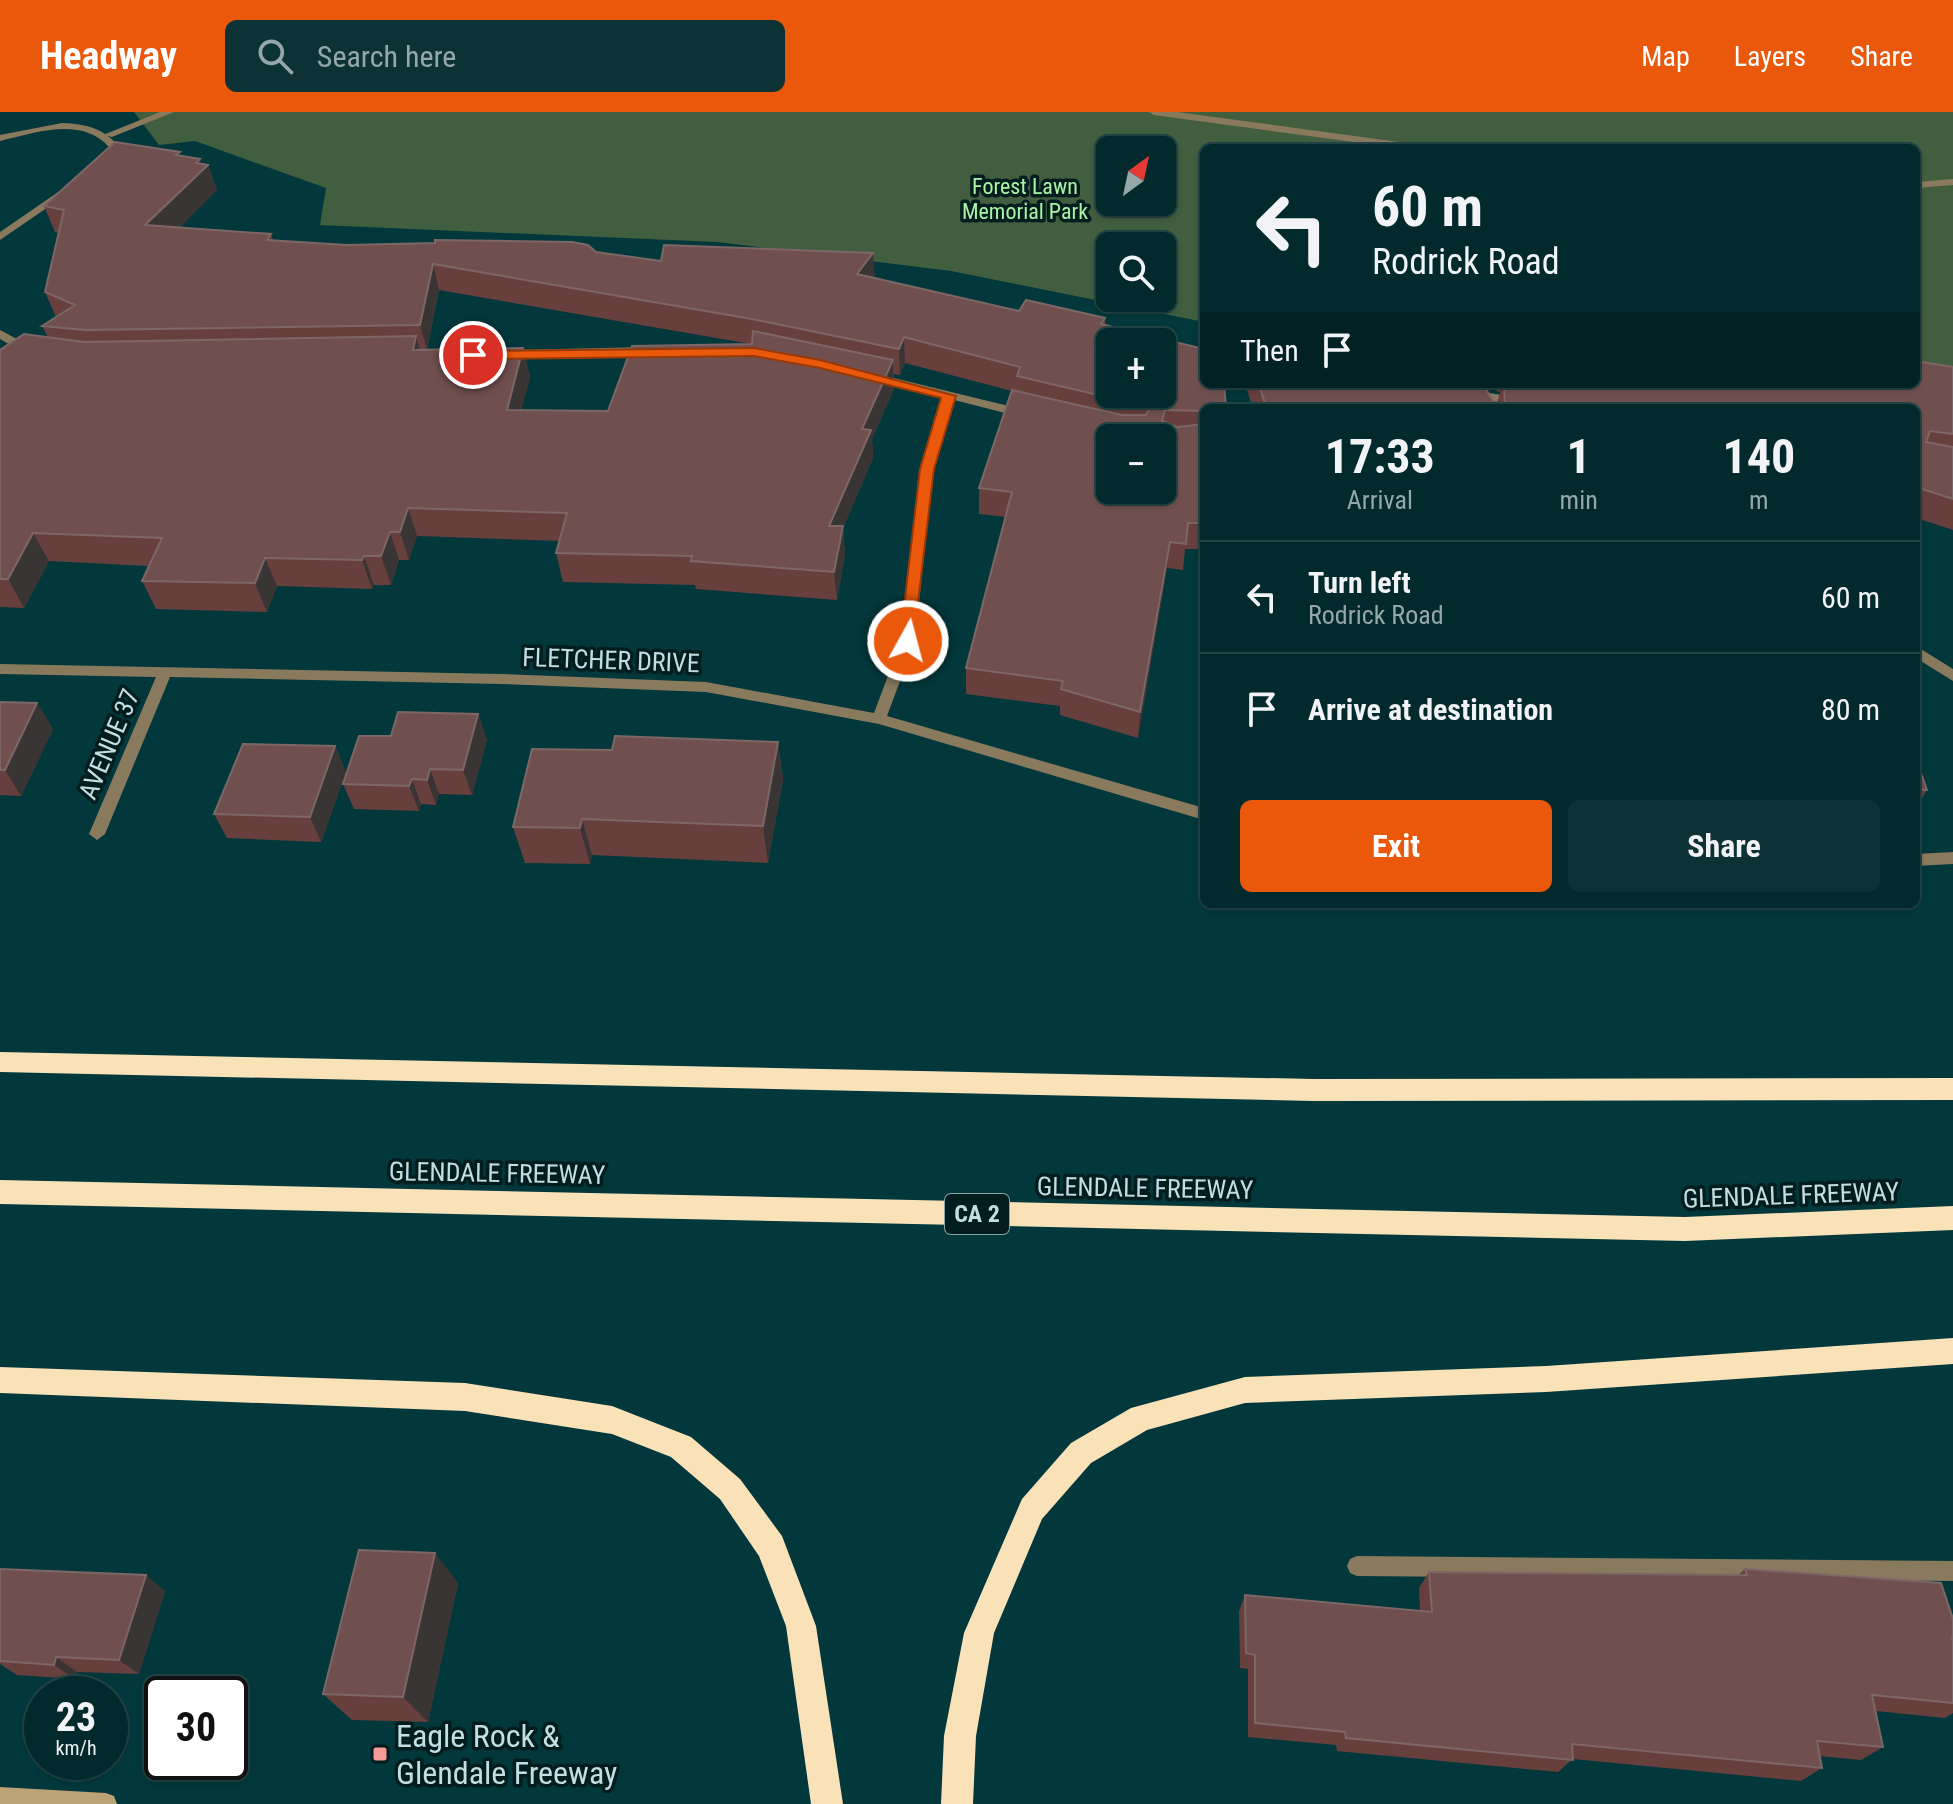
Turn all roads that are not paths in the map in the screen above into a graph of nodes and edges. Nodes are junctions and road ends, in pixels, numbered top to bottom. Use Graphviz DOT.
graph roads {
  1 [pos="169,112"];
  2 [pos="1154,112"];
  3 [pos="108,135"];
  4 [pos="0,138"];
  5 [pos="1391,144"];
  6 [pos="92,174"];
  7 [pos="80,182"];
  8 [pos="1953,182"];
  9 [pos="1920,185"];
  10 [pos="0,237"];
  11 [pos="0,334"];
  12 [pos="660,351"];
  13 [pos="488,355"];
  14 [pos="43,357"];
  15 [pos="862,374"];
  16 [pos="949,396"];
  17 [pos="1455,397"];
  18 [pos="1534,404"];
  19 [pos="1034,416"];
  20 [pos="1920,654"];
  21 [pos="0,669"];
  22 [pos="165,673"];
  23 [pos="1953,676"];
  24 [pos="879,719"];
  25 [pos="1200,813"];
  26 [pos="97,834"];
  27 [pos="1953,858"];
  28 [pos="1920,860"];
  29 [pos="0,1062"];
  30 [pos="1953,1089"];
  31 [pos="0,1192"];
  32 [pos="1953,1218"];
  33 [pos="1953,1351"];
  34 [pos="0,1380"];
  35 [pos="1357,1566"];
  36 [pos="1953,1571"];
  37 [pos="0,1798"];
  38 [pos="106,1804"];
  39 [pos="827,1804"];
  40 [pos="957,1804"];
  1 -- 3 [label="street"];
  2 -- 5 [label="street"];
  3 -- 4 [label="street"];
  3 -- 6 [label="street"];
  7 -- 10 [label="street"];
  8 -- 9 [label="street"];
  11 -- 14 [label="street"];
  12 -- 13 [label="street"];
  15 -- 16 [label="street"];
  16 -- 19 [label="street"];
  16 -- 24 [label="street"];
  17 -- 18 [label="street"];
  20 -- 23 [label="street"];
  21 -- 22 [label="street, FLETCHER DRIVE"];
  22 -- 24 [label="street, FLETCHER DRIVE"];
  22 -- 26 [label="street, AVENUE 37"];
  24 -- 25 [label="street, FLETCHER DRIVE"];
  27 -- 28 [label="street"];
  29 -- 30 [label="highway"];
  31 -- 32 [label="highway, GLENDALE FREEWAY / CA 2"];
  33 -- 40 [label="highway"];
  34 -- 39 [label="highway"];
  35 -- 36 [label="street"];
  37 -- 38 [label="main road"];
}
